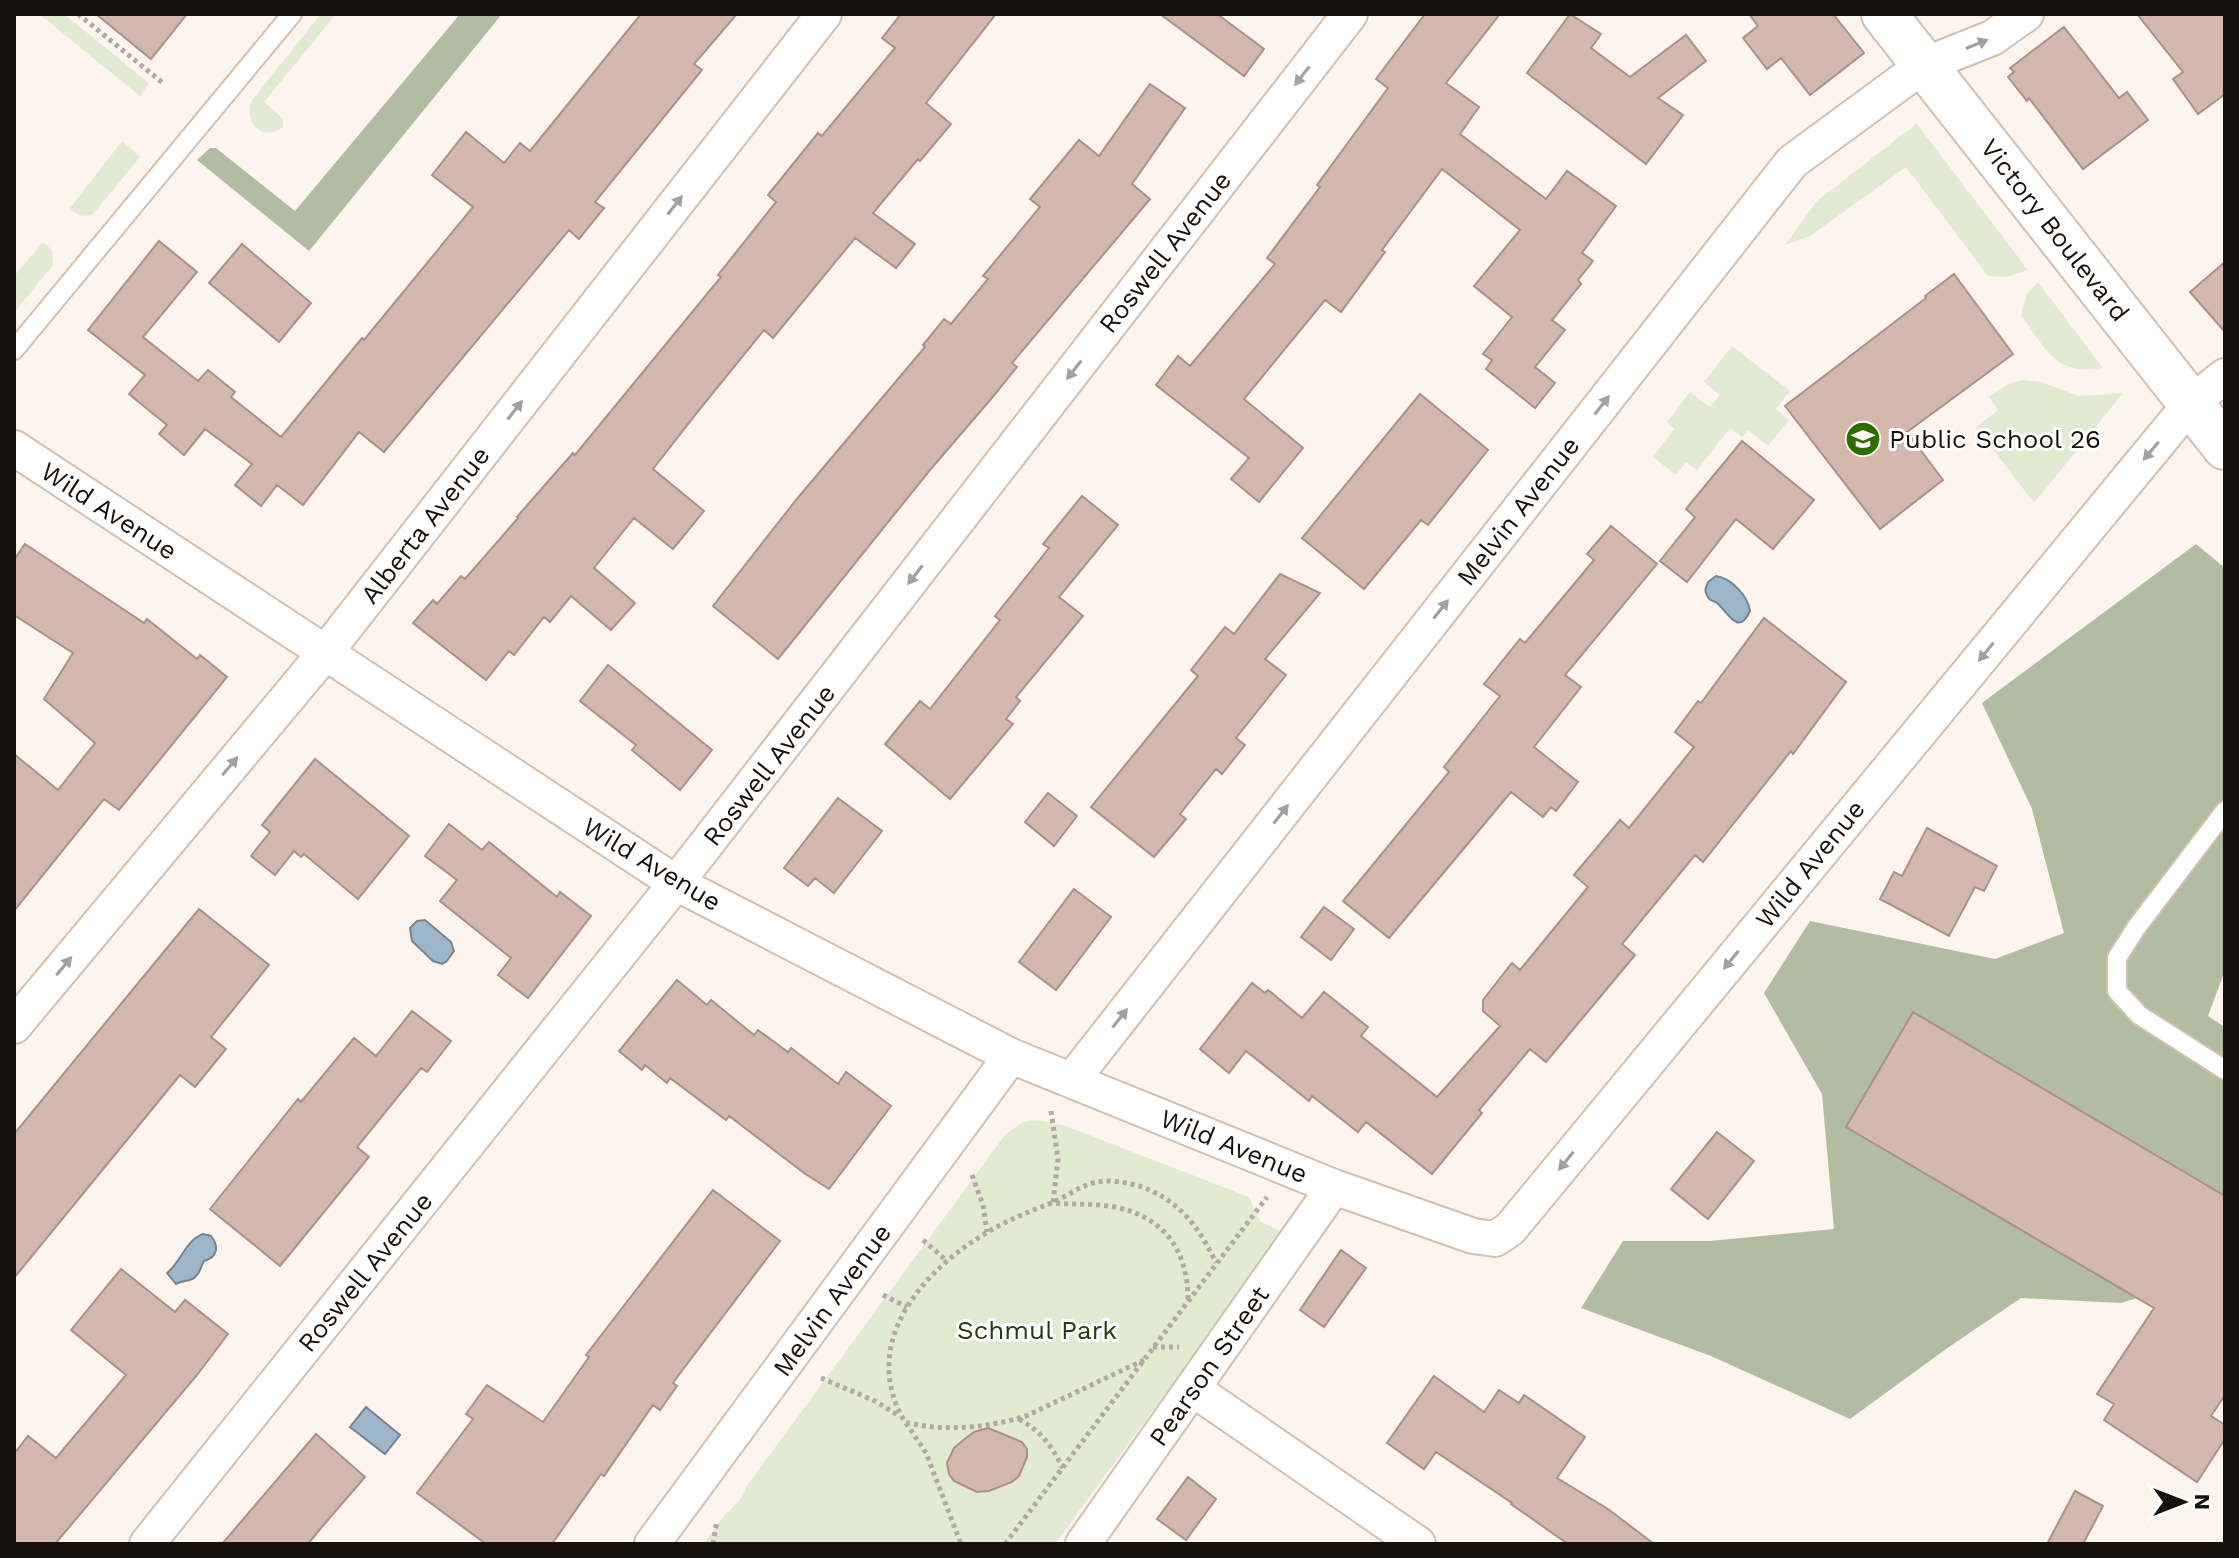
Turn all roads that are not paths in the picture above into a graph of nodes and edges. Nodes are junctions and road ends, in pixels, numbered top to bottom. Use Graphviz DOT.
graph roads {
  1 [pos="292,14"];
  2 [pos="824,14"];
  3 [pos="1350,14"];
  4 [pos="1884,14"];
  5 [pos="2026,14"];
  6 [pos="1924,65"];
  7 [pos="14,350"];
  8 [pos="2225,376"];
  9 [pos="2191,403"];
  10 [pos="2225,447"];
  11 [pos="14,448"];
  12 [pos="325,653"];
  13 [pos="2225,811"];
  14 [pos="676,883"];
  15 [pos="14,1026"];
  16 [pos="1011,1056"];
  17 [pos="2225,1070"];
  18 [pos="1072,1080"];
  19 [pos="1334,1187"];
  20 [pos="1193,1389"];
  21 [pos="147,1544"];
  22 [pos="652,1544"];
  23 [pos="1083,1544"];
  24 [pos="1418,1544"];
  1 -- 7 [label="lane"];
  12 -- 2 [label="street, Alberta Avenue, one-way"];
  3 -- 14 [label="street, Roswell Avenue, one-way"];
  4 -- 6 [label="main road, Victory Boulevard"];
  6 -- 5 [label="street, Melvin Avenue, one-way"];
  6 -- 9 [label="main road, Victory Boulevard"];
  18 -- 6 [label="street, Melvin Avenue, one-way"];
  8 -- 9 [label="street, Wild Avenue"];
  9 -- 10 [label="main road, Victory Boulevard"];
  9 -- 19 [label="street, Wild Avenue, one-way"];
  11 -- 12 [label="street, Wild Avenue"];
  12 -- 14 [label="street, Wild Avenue"];
  15 -- 12 [label="street, Alberta Avenue, one-way"];
  13 -- 17 [label="lane"];
  14 -- 16 [label="street, Wild Avenue"];
  14 -- 21 [label="street, Roswell Avenue"];
  16 -- 18 [label="street, Wild Avenue"];
  16 -- 22 [label="street, Melvin Avenue"];
  18 -- 19 [label="street, Wild Avenue"];
  19 -- 20 [label="street, Pearson Street"];
  20 -- 23 [label="street, Pearson Street"];
  20 -- 24 [label="street"];
}
